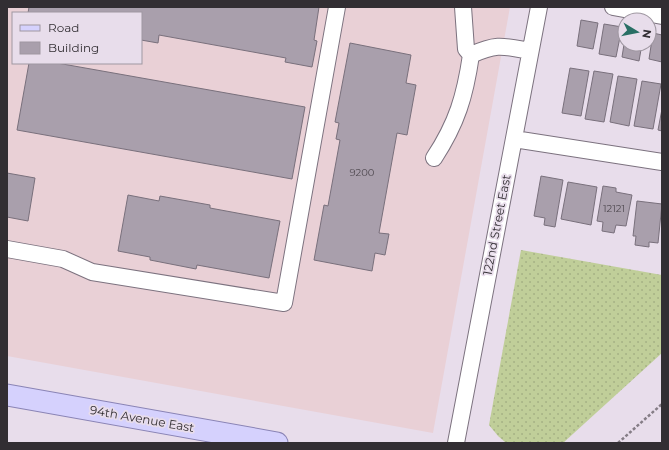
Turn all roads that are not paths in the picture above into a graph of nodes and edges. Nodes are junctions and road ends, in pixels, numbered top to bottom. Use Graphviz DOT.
graph roads {
  1 [pos="337,7"];
  2 [pos="463,7"];
  3 [pos="539,7"];
  4 [pos="613,7"];
  5 [pos="662,16"];
  6 [pos="530,51"];
  7 [pos="471,55"];
  8 [pos="514,139"];
  9 [pos="434,158"];
  10 [pos="662,162"];
  11 [pos="7,249"];
  12 [pos="7,395"];
  13 [pos="277,443"];
  14 [pos="456,443"];
  1 -- 11 [label="street"];
  2 -- 7 [label="street"];
  3 -- 6 [label="street, 122nd Street East"];
  4 -- 5 [label="street"];
  6 -- 7 [label="street"];
  6 -- 8 [label="street, 122nd Street East"];
  7 -- 9 [label="street"];
  8 -- 10 [label="street"];
  8 -- 14 [label="street, 122nd Street East"];
  12 -- 13 [label="main road, 94th Avenue East"];
}
